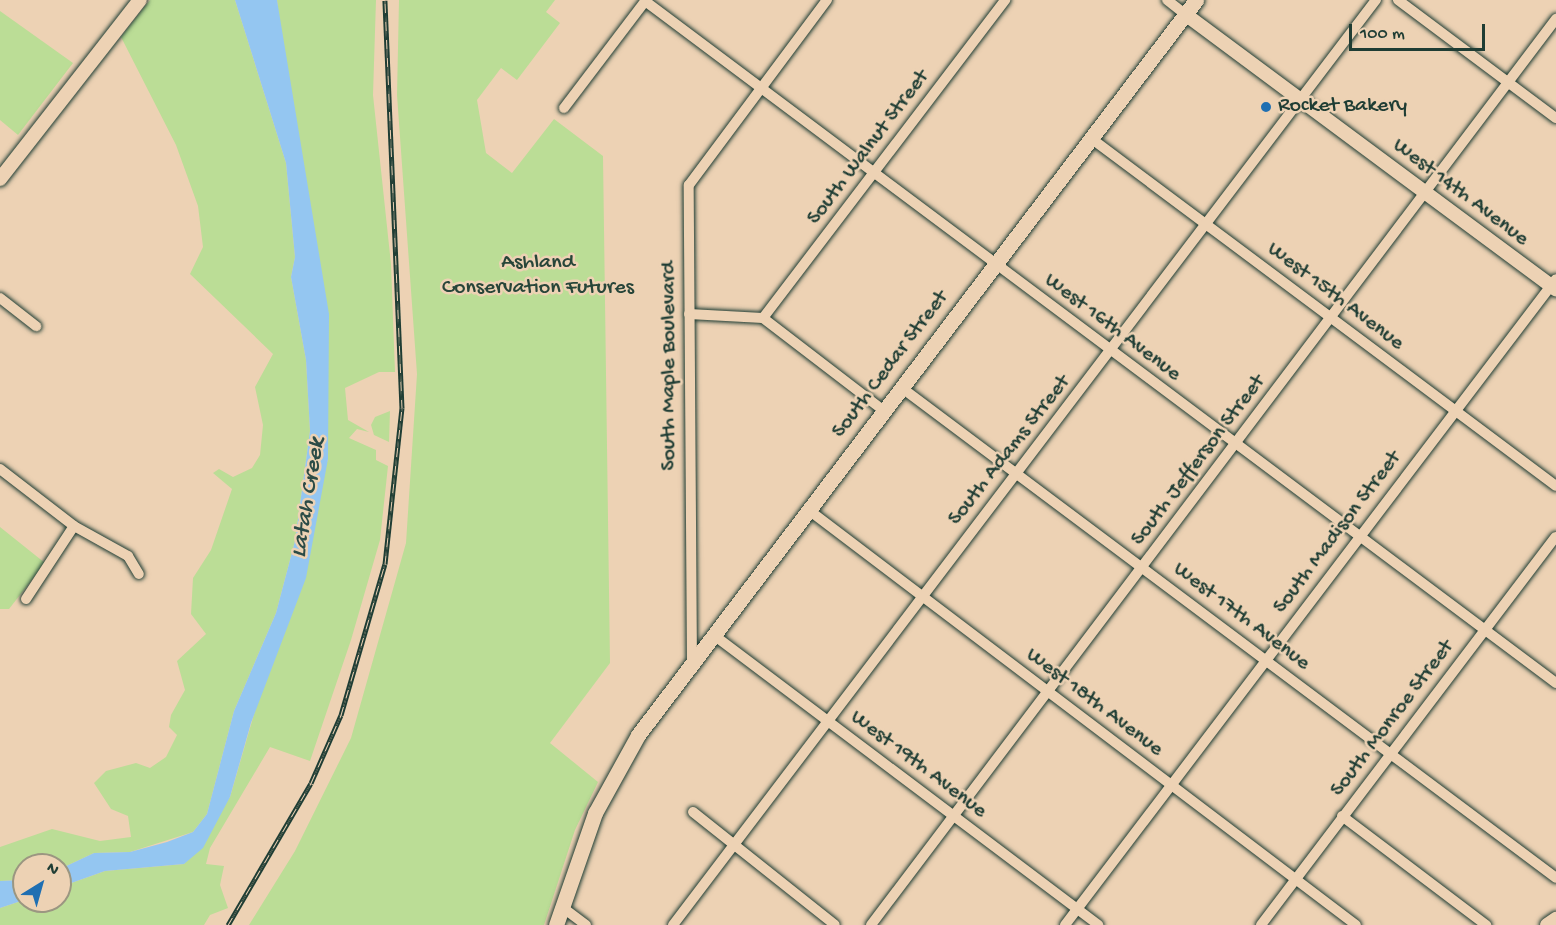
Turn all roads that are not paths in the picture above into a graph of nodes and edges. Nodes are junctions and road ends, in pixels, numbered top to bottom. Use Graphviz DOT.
graph roads {
  1 [pos="140,0"];
  2 [pos="827,0"];
  3 [pos="1005,0"];
  4 [pos="1167,0"];
  5 [pos="1196,0"];
  6 [pos="1376,0"];
  7 [pos="1398,0"];
  8 [pos="646,1"];
  9 [pos="1185,14"];
  10 [pos="1556,19"];
  11 [pos="1509,83"];
  12 [pos="760,90"];
  13 [pos="1299,100"];
  14 [pos="564,108"];
  15 [pos="1556,118"];
  16 [pos="1092,139"];
  17 [pos="874,175"];
  18 [pos="0,179"];
  19 [pos="1424,193"];
  20 [pos="1207,225"];
  21 [pos="996,265"];
  22 [pos="1554,285"];
  23 [pos="0,298"];
  24 [pos="689,314"];
  25 [pos="763,318"];
  26 [pos="1329,319"];
  27 [pos="36,326"];
  28 [pos="1111,352"];
  29 [pos="902,388"];
  30 [pos="1455,410"];
  31 [pos="884,411"];
  32 [pos="1236,445"];
  33 [pos="0,469"];
  34 [pos="1016,474"];
  35 [pos="1556,486"];
  36 [pos="810,511"];
  37 [pos="74,526"];
  38 [pos="1359,536"];
  39 [pos="1556,537"];
  40 [pos="1143,568"];
  41 [pos="139,574"];
  42 [pos="921,598"];
  43 [pos="26,599"];
  44 [pos="1485,630"];
  45 [pos="715,636"];
  46 [pos="1267,659"];
  47 [pos="692,665"];
  48 [pos="1556,683"];
  49 [pos="1048,693"];
  50 [pos="828,723"];
  51 [pos="1390,753"];
  52 [pos="1170,785"];
  53 [pos="693,812"];
  54 [pos="1342,816"];
  55 [pos="953,817"];
  56 [pos="733,846"];
  57 [pos="1556,878"];
  58 [pos="1295,879"];
  59 [pos="562,907"];
  60 [pos="1077,909"];
  61 [pos="1556,919"];
  62 [pos="556,925"];
  63 [pos="586,925"];
  64 [pos="673,925"];
  65 [pos="836,925"];
  66 [pos="871,925"];
  67 [pos="1065,925"];
  68 [pos="1098,925"];
  69 [pos="1261,925"];
  70 [pos="1356,925"];
  71 [pos="1486,925"];
  72 [pos="1547,925"];
  1 -- 18 [label="street"];
  2 -- 12 [label="street, South Maple Boulevard"];
  3 -- 17 [label="street, South Walnut Street"];
  4 -- 9 [label="street, West 14th Avenue"];
  5 -- 9 [label="main road, South Cedar Street"];
  6 -- 13 [label="street, South Adams Street"];
  7 -- 11 [label="street"];
  8 -- 12 [label="street, West 16th Avenue"];
  8 -- 14 [label="street"];
  9 -- 13 [label="street, West 14th Avenue"];
  9 -- 16 [label="main road, South Cedar Street"];
  10 -- 11 [label="street, South Jefferson Street"];
  11 -- 15 [label="street"];
  11 -- 19 [label="street, South Jefferson Street"];
  12 -- 17 [label="street, West 16th Avenue"];
  12 -- 24 [label="street, South Maple Boulevard"];
  13 -- 19 [label="street, West 14th Avenue"];
  13 -- 20 [label="street, South Adams Street"];
  16 -- 20 [label="street, West 15th Avenue"];
  16 -- 21 [label="main road, South Cedar Street"];
  17 -- 21 [label="street, West 16th Avenue"];
  17 -- 25 [label="street, South Walnut Street"];
  19 -- 22 [label="street, West 14th Avenue"];
  19 -- 26 [label="street, South Jefferson Street"];
  20 -- 26 [label="street, West 15th Avenue"];
  20 -- 28 [label="street, South Adams Street"];
  21 -- 28 [label="street, West 16th Avenue"];
  21 -- 29 [label="main road, South Cedar Street"];
  22 -- 30 [label="street, South Madison Street"];
  23 -- 27 [label="street"];
  24 -- 25 [label="street"];
  24 -- 47 [label="street, South Maple Boulevard"];
  25 -- 31 [label="street"];
  26 -- 30 [label="street, West 15th Avenue"];
  26 -- 32 [label="street, South Jefferson Street"];
  28 -- 32 [label="street, West 16th Avenue"];
  28 -- 34 [label="street, South Adams Street"];
  29 -- 31 [label="main road, South Cedar Street"];
  29 -- 34 [label="street, West 17th Avenue"];
  30 -- 35 [label="street, West 15th Avenue"];
  30 -- 38 [label="street, South Madison Street"];
  31 -- 36 [label="main road, South Cedar Street"];
  32 -- 38 [label="street, West 16th Avenue"];
  32 -- 40 [label="street, South Jefferson Street"];
  33 -- 37 [label="street"];
  34 -- 40 [label="street, West 17th Avenue"];
  34 -- 42 [label="street, South Adams Street"];
  36 -- 42 [label="street, West 18th Avenue"];
  36 -- 45 [label="main road, South Cedar Street"];
  37 -- 41 [label="street"];
  37 -- 43 [label="street"];
  38 -- 44 [label="street, West 16th Avenue"];
  38 -- 46 [label="street, South Madison Street"];
  39 -- 44 [label="street, South Monroe Street"];
  40 -- 46 [label="street, West 17th Avenue"];
  40 -- 49 [label="street, South Jefferson Street"];
  42 -- 49 [label="street, West 18th Avenue"];
  42 -- 50 [label="street, South Adams Street"];
  44 -- 48 [label="street, West 16th Avenue"];
  44 -- 51 [label="street, South Monroe Street"];
  45 -- 47 [label="main road, South Cedar Street"];
  45 -- 50 [label="street, West 19th Avenue"];
  46 -- 51 [label="street, West 17th Avenue"];
  46 -- 52 [label="street, South Madison Street"];
  47 -- 59 [label="main road, South Cedar Street"];
  49 -- 52 [label="street, West 18th Avenue"];
  49 -- 55 [label="street, South Jefferson Street"];
  50 -- 55 [label="street, West 19th Avenue"];
  50 -- 56 [label="street, South Adams Street"];
  51 -- 54 [label="street, South Monroe Street"];
  51 -- 57 [label="street, West 17th Avenue"];
  52 -- 58 [label="street, West 18th Avenue"];
  52 -- 60 [label="street, South Madison Street"];
  53 -- 56 [label="street"];
  54 -- 58 [label="street, South Monroe Street"];
  54 -- 71 [label="street"];
  55 -- 60 [label="street, West 19th Avenue"];
  55 -- 66 [label="street, South Jefferson Street"];
  56 -- 64 [label="street, South Adams Street"];
  56 -- 65 [label="street"];
  58 -- 69 [label="street, South Monroe Street"];
  58 -- 70 [label="street, West 18th Avenue"];
  59 -- 62 [label="main road, South Cedar Street"];
  59 -- 63 [label="street"];
  60 -- 67 [label="street, South Madison Street"];
  60 -- 68 [label="street, West 19th Avenue"];
  61 -- 72 [label="street"];
}
